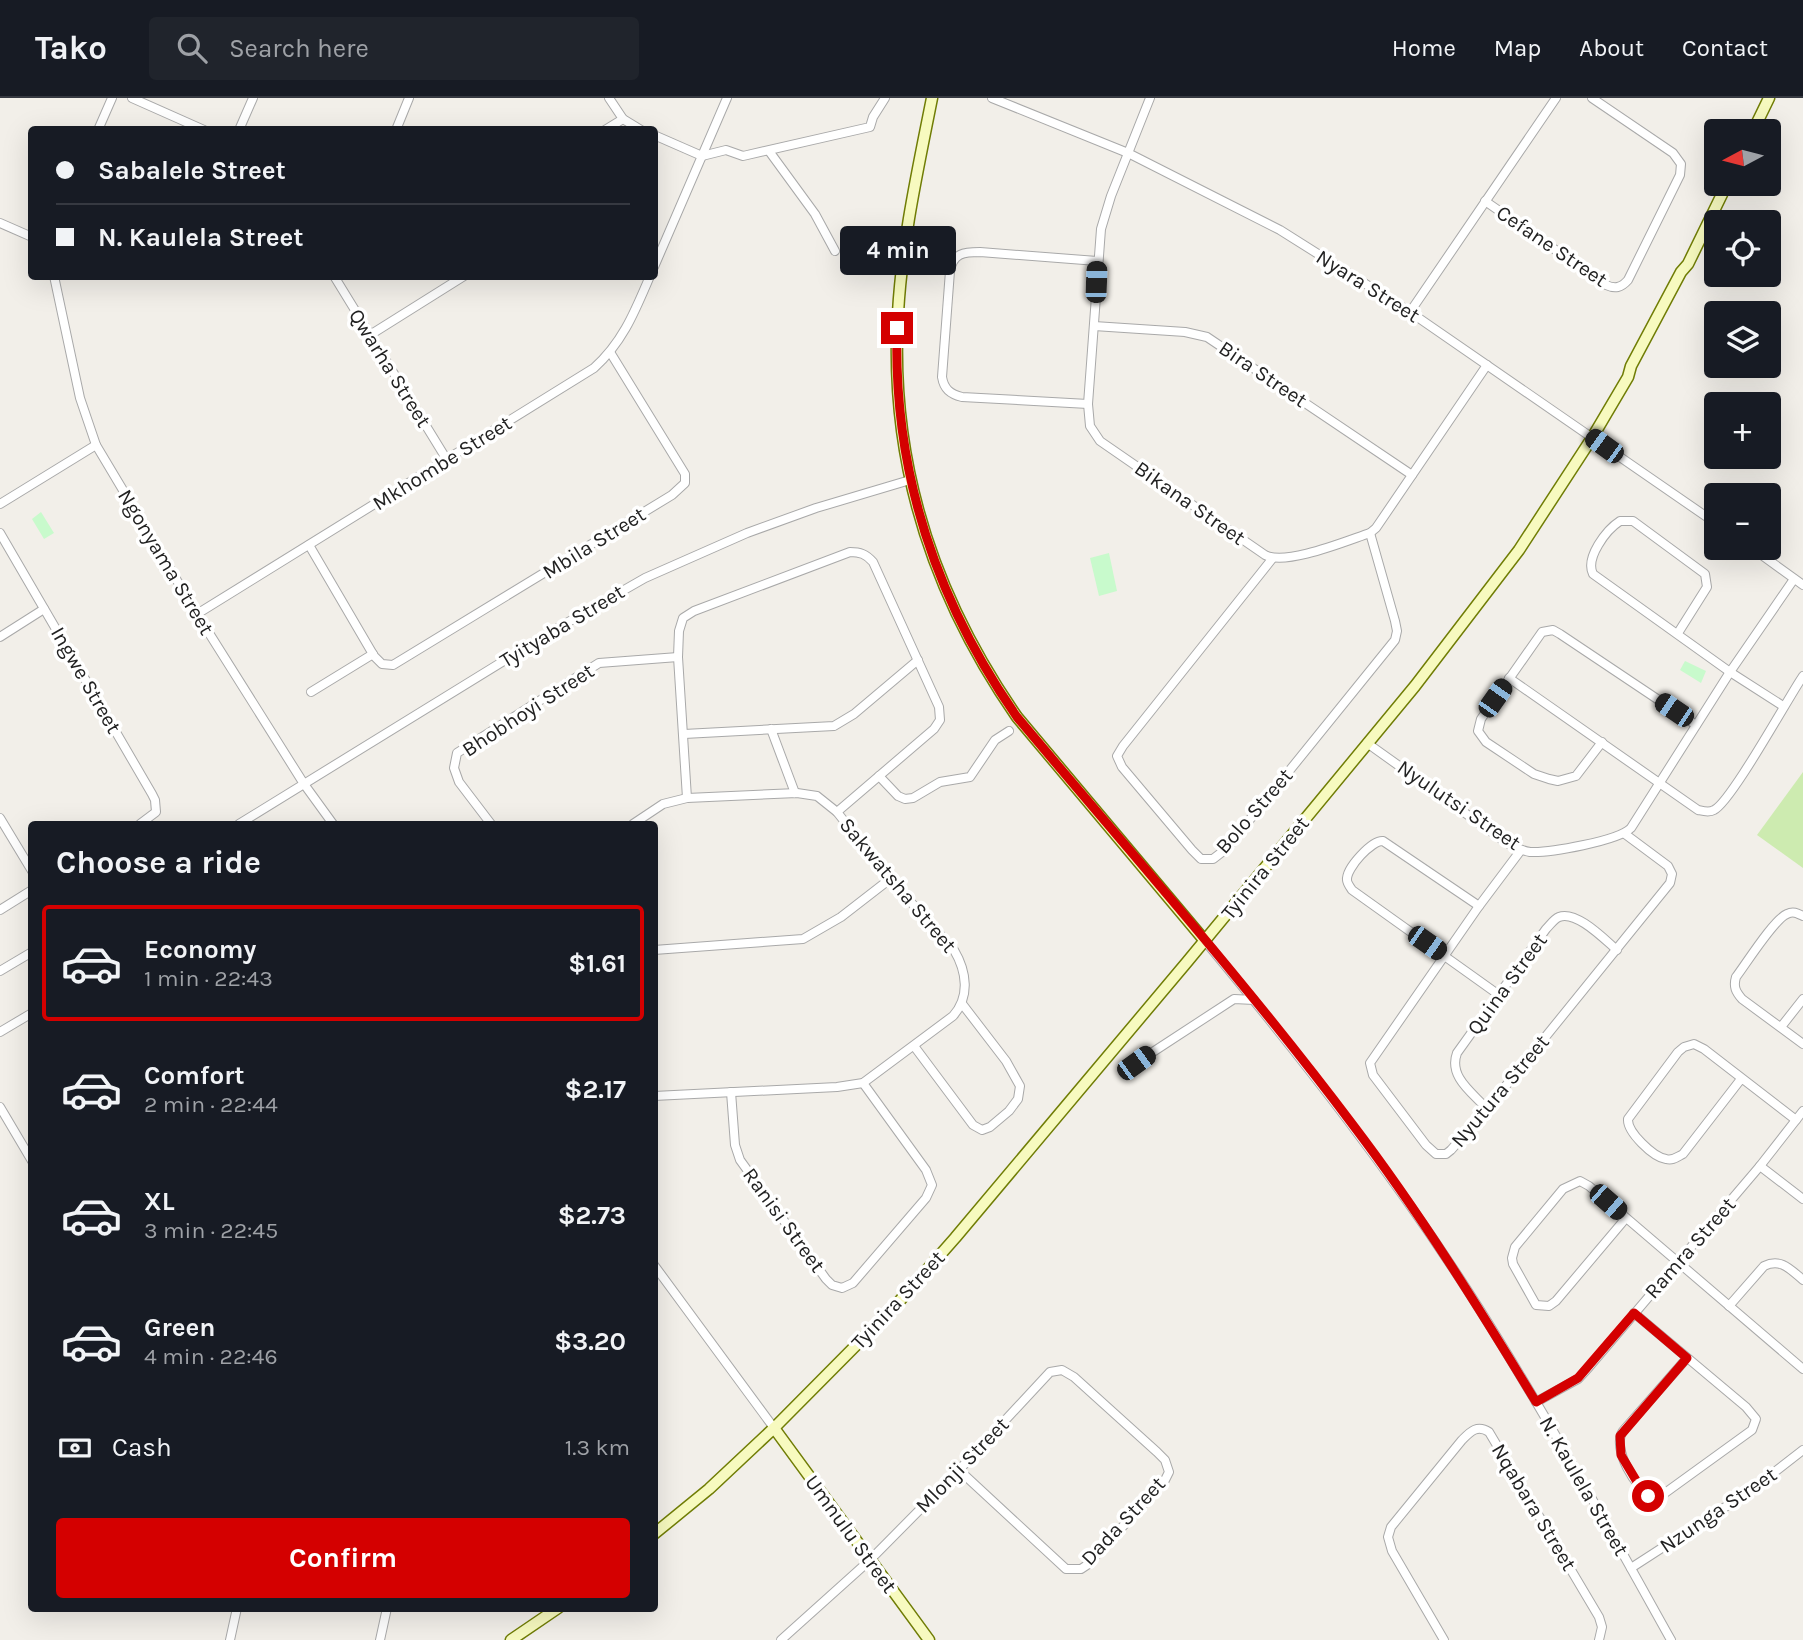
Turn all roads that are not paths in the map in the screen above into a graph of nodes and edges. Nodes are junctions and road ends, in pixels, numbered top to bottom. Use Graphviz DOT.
graph roads {
  1 [pos="112,98"];
  2 [pos="132,98"];
  3 [pos="253,98"];
  4 [pos="409,98"];
  5 [pos="609,98"];
  6 [pos="727,98"];
  7 [pos="885,98"];
  8 [pos="932,98"];
  9 [pos="992,98"];
  10 [pos="1150,98"];
  11 [pos="1556,98"];
  12 [pos="1592,98"];
  13 [pos="1769,98"];
  14 [pos="623,119"];
  15 [pos="1759,119"];
  16 [pos="100,126"];
  17 [pos="195,126"];
  18 [pos="241,126"];
  19 [pos="398,126"];
  20 [pos="612,126"];
  21 [pos="634,126"];
  22 [pos="658,137"];
  23 [pos="769,151"];
  24 [pos="1128,153"];
  25 [pos="702,156"];
  26 [pos="1721,196"];
  27 [pos="1485,201"];
  28 [pos="0,223"];
  29 [pos="28,235"];
  30 [pos="835,251"];
  31 [pos="658,258"];
  32 [pos="1097,261"];
  33 [pos="55,280"];
  34 [pos="336,280"];
  35 [pos="458,280"];
  36 [pos="648,280"];
  37 [pos="1410,312"];
  38 [pos="1094,326"];
  39 [pos="370,335"];
  40 [pos="610,352"];
  41 [pos="1487,365"];
  42 [pos="1088,404"];
  43 [pos="1592,438"];
  44 [pos="96,445"];
  45 [pos="447,460"];
  46 [pos="1412,475"];
  47 [pos="910,480"];
  48 [pos="0,504"];
  49 [pos="1704,515"];
  50 [pos="0,533"];
  51 [pos="1370,533"];
  52 [pos="309,545"];
  53 [pos="1272,559"];
  54 [pos="1768,560"];
  55 [pos="1794,579"];
  56 [pos="1803,585"];
  57 [pos="44,609"];
  58 [pos="197,614"];
  59 [pos="1678,633"];
  60 [pos="0,637"];
  61 [pos="373,654"];
  62 [pos="678,657"];
  63 [pos="918,660"];
  64 [pos="1730,672"];
  65 [pos="1803,676"];
  66 [pos="1509,678"];
  67 [pos="312,692"];
  68 [pos="1783,706"];
  69 [pos="1696,725"];
  70 [pos="771,729"];
  71 [pos="1009,731"];
  72 [pos="684,734"];
  73 [pos="1602,742"];
  74 [pos="1367,743"];
  75 [pos="880,776"];
  76 [pos="1661,782"];
  77 [pos="304,784"];
  78 [pos="795,793"];
  79 [pos="687,798"];
  80 [pos="837,812"];
  81 [pos="0,818"];
  82 [pos="144,821"];
  83 [pos="244,821"];
  84 [pos="331,821"];
  85 [pos="489,821"];
  86 [pos="638,821"];
  87 [pos="1625,834"];
  88 [pos="1521,850"];
  89 [pos="28,864"];
  90 [pos="890,879"];
  91 [pos="28,892"];
  92 [pos="1479,906"];
  93 [pos="0,910"];
  94 [pos="1803,916"];
  95 [pos="1205,941"];
  96 [pos="658,950"];
  97 [pos="1616,950"];
  98 [pos="28,954"];
  99 [pos="1446,957"];
  100 [pos="0,971"];
  101 [pos="1499,995"];
  102 [pos="1803,999"];
  103 [pos="1254,1000"];
  104 [pos="963,1005"];
  105 [pos="28,1015"];
  106 [pos="1781,1027"];
  107 [pos="0,1032"];
  108 [pos="1803,1044"];
  109 [pos="914,1046"];
  110 [pos="1136,1063"];
  111 [pos="1741,1079"];
  112 [pos="863,1083"];
  113 [pos="731,1092"];
  114 [pos="658,1096"];
  115 [pos="0,1107"];
  116 [pos="1488,1110"];
  117 [pos="1803,1111"];
  118 [pos="1796,1120"];
  119 [pos="28,1154"];
  120 [pos="1760,1166"];
  121 [pos="1803,1199"];
  122 [pos="1626,1218"];
  123 [pos="1678,1262"];
  124 [pos="658,1270"];
  125 [pos="1803,1280"];
  126 [pos="1728,1306"];
  127 [pos="1634,1313"];
  128 [pos="1687,1358"];
  129 [pos="1803,1369"];
  130 [pos="1054,1370"];
  131 [pos="1536,1402"];
  132 [pos="774,1428"];
  133 [pos="1803,1450"];
  134 [pos="960,1469"];
  135 [pos="658,1531"];
  136 [pos="870,1560"];
  137 [pos="1631,1568"];
  138 [pos="236,1612"];
  139 [pos="386,1612"];
  140 [pos="552,1612"];
  141 [pos="230,1640"];
  142 [pos="380,1640"];
  143 [pos="511,1640"];
  144 [pos="781,1640"];
  145 [pos="929,1640"];
  146 [pos="1444,1640"];
  147 [pos="1599,1640"];
  148 [pos="1671,1640"];
  1 -- 16 [label="street"];
  2 -- 17 [label="street"];
  3 -- 18 [label="street"];
  4 -- 19 [label="street"];
  5 -- 14 [label="street"];
  6 -- 25 [label="street"];
  7 -- 23 [label="street"];
  8 -- 47 [label="street, N. Kaulela Street"];
  9 -- 24 [label="street, Nyara Street"];
  10 -- 24 [label="street, Bikana Street"];
  11 -- 27 [label="street"];
  12 -- 27 [label="street, Cefane Street"];
  13 -- 15 [label="street"];
  14 -- 20 [label="street"];
  14 -- 21 [label="street"];
  22 -- 25 [label="street"];
  23 -- 25 [label="street"];
  23 -- 30 [label="street"];
  24 -- 32 [label="street, Bikana Street"];
  24 -- 37 [label="street, Nyara Street"];
  25 -- 31 [label="street"];
  26 -- 43 [label="street, Tyinira Street"];
  27 -- 37 [label="street"];
  28 -- 29 [label="street"];
  32 -- 38 [label="street, Bikana Street"];
  32 -- 42 [label="street"];
  33 -- 44 [label="street, Ngonyama Street"];
  34 -- 39 [label="street, Qwarha Street"];
  35 -- 39 [label="street"];
  36 -- 40 [label="street, Mkhombe Street"];
  37 -- 41 [label="street, Nyara Street"];
  38 -- 42 [label="street, Bikana Street"];
  38 -- 46 [label="street, Bira Street"];
  39 -- 45 [label="street, Qwarha Street"];
  40 -- 45 [label="street, Mkhombe Street"];
  40 -- 61 [label="street, Mbila Street"];
  41 -- 43 [label="street, Nyara Street"];
  41 -- 46 [label="street"];
  42 -- 53 [label="street, Bikana Street"];
  43 -- 49 [label="street, Nyara Street"];
  43 -- 74 [label="street, Tyinira Street"];
  44 -- 48 [label="street"];
  44 -- 58 [label="street, Ngonyama Street"];
  45 -- 52 [label="street, Mkhombe Street"];
  46 -- 51 [label="street"];
  47 -- 77 [label="street, Tyityaba Street"];
  47 -- 95 [label="street, N. Kaulela Street"];
  50 -- 57 [label="street, Ingwe Street"];
  51 -- 53 [label="street"];
  51 -- 53 [label="street, Bolo Street"];
  52 -- 58 [label="street, Mkhombe Street"];
  52 -- 61 [label="street"];
  54 -- 55 [label="street"];
  55 -- 56 [label="street"];
  55 -- 64 [label="street"];
  57 -- 60 [label="street"];
  57 -- 82 [label="street, Ingwe Street"];
  58 -- 77 [label="street, Ngonyama Street"];
  59 -- 59 [label="street"];
  59 -- 64 [label="street"];
  61 -- 67 [label="street"];
  62 -- 63 [label="street"];
  62 -- 72 [label="street"];
  62 -- 85 [label="street, Bhobhoyi Street"];
  63 -- 70 [label="street"];
  63 -- 75 [label="street"];
  64 -- 68 [label="street"];
  64 -- 69 [label="street"];
  65 -- 68 [label="street"];
  66 -- 69 [label="street"];
  66 -- 73 [label="street"];
  66 -- 73 [label="street"];
  68 -- 76 [label="street"];
  69 -- 76 [label="street"];
  70 -- 72 [label="street"];
  70 -- 78 [label="street"];
  71 -- 75 [label="street"];
  72 -- 79 [label="street"];
  73 -- 76 [label="street"];
  74 -- 88 [label="street, Nyulutsi Street"];
  74 -- 95 [label="street, Tyinira Street"];
  75 -- 80 [label="street"];
  76 -- 87 [label="street"];
  77 -- 83 [label="street, Tyityaba Street"];
  77 -- 84 [label="street, Ngonyama Street"];
  78 -- 79 [label="street, Sakwatsha Street"];
  78 -- 80 [label="street, Sakwatsha Street"];
  79 -- 86 [label="street, Sakwatsha Street"];
  80 -- 90 [label="street, Sakwatsha Street"];
  81 -- 89 [label="street"];
  87 -- 88 [label="street, Nyulutsi Street"];
  87 -- 97 [label="street, Nyutura Street"];
  88 -- 92 [label="street, Nyutura Street"];
  90 -- 96 [label="street"];
  90 -- 104 [label="street, Sakwatsha Street"];
  91 -- 93 [label="street"];
  92 -- 99 [label="street, Nyutura Street"];
  92 -- 99 [label="street"];
  94 -- 106 [label="street"];
  95 -- 103 [label="street, N. Kaulela Street"];
  95 -- 132 [label="street, Tyinira Street"];
  97 -- 101 [label="street, Quina Street"];
  97 -- 116 [label="street, Nyutura Street"];
  98 -- 100 [label="street"];
  99 -- 101 [label="street"];
  99 -- 116 [label="street, Nyutura Street"];
  101 -- 116 [label="street, Quina Street"];
  102 -- 106 [label="street"];
  103 -- 110 [label="street"];
  103 -- 131 [label="street, N. Kaulela Street"];
  104 -- 109 [label="street"];
  104 -- 109 [label="street"];
  105 -- 107 [label="street"];
  106 -- 108 [label="street"];
  109 -- 112 [label="street"];
  111 -- 111 [label="street"];
  111 -- 118 [label="street"];
  112 -- 113 [label="street"];
  112 -- 113 [label="street, Ranisi Street"];
  113 -- 114 [label="street"];
  115 -- 119 [label="street"];
  117 -- 118 [label="street, Ramra Street"];
  118 -- 120 [label="street, Ramra Street"];
  120 -- 121 [label="street"];
  120 -- 123 [label="street, Ramra Street"];
  122 -- 122 [label="street"];
  122 -- 123 [label="street"];
  123 -- 126 [label="street"];
  123 -- 127 [label="street, Ramra Street"];
  124 -- 132 [label="street"];
  125 -- 126 [label="street"];
  126 -- 129 [label="street"];
  127 -- 128 [label="street"];
  127 -- 131 [label="street, Ramra Street"];
  128 -- 128 [label="street"];
  130 -- 134 [label="street, Mlonji Street"];
  130 -- 134 [label="street, Dada Street"];
  131 -- 137 [label="street, N. Kaulela Street"];
  132 -- 135 [label="street, Tyinira Street"];
  132 -- 136 [label="street, Umnulu Street"];
  133 -- 137 [label="street, Nzunga Street"];
  134 -- 136 [label="street, Mlonji Street"];
  136 -- 144 [label="street, Mlonji Street"];
  136 -- 145 [label="street, Umnulu Street"];
  137 -- 148 [label="street, N. Kaulela Street"];
  138 -- 141 [label="street"];
  139 -- 142 [label="street"];
  140 -- 143 [label="street"];
  146 -- 147 [label="street, Nqabara Street"];
}
